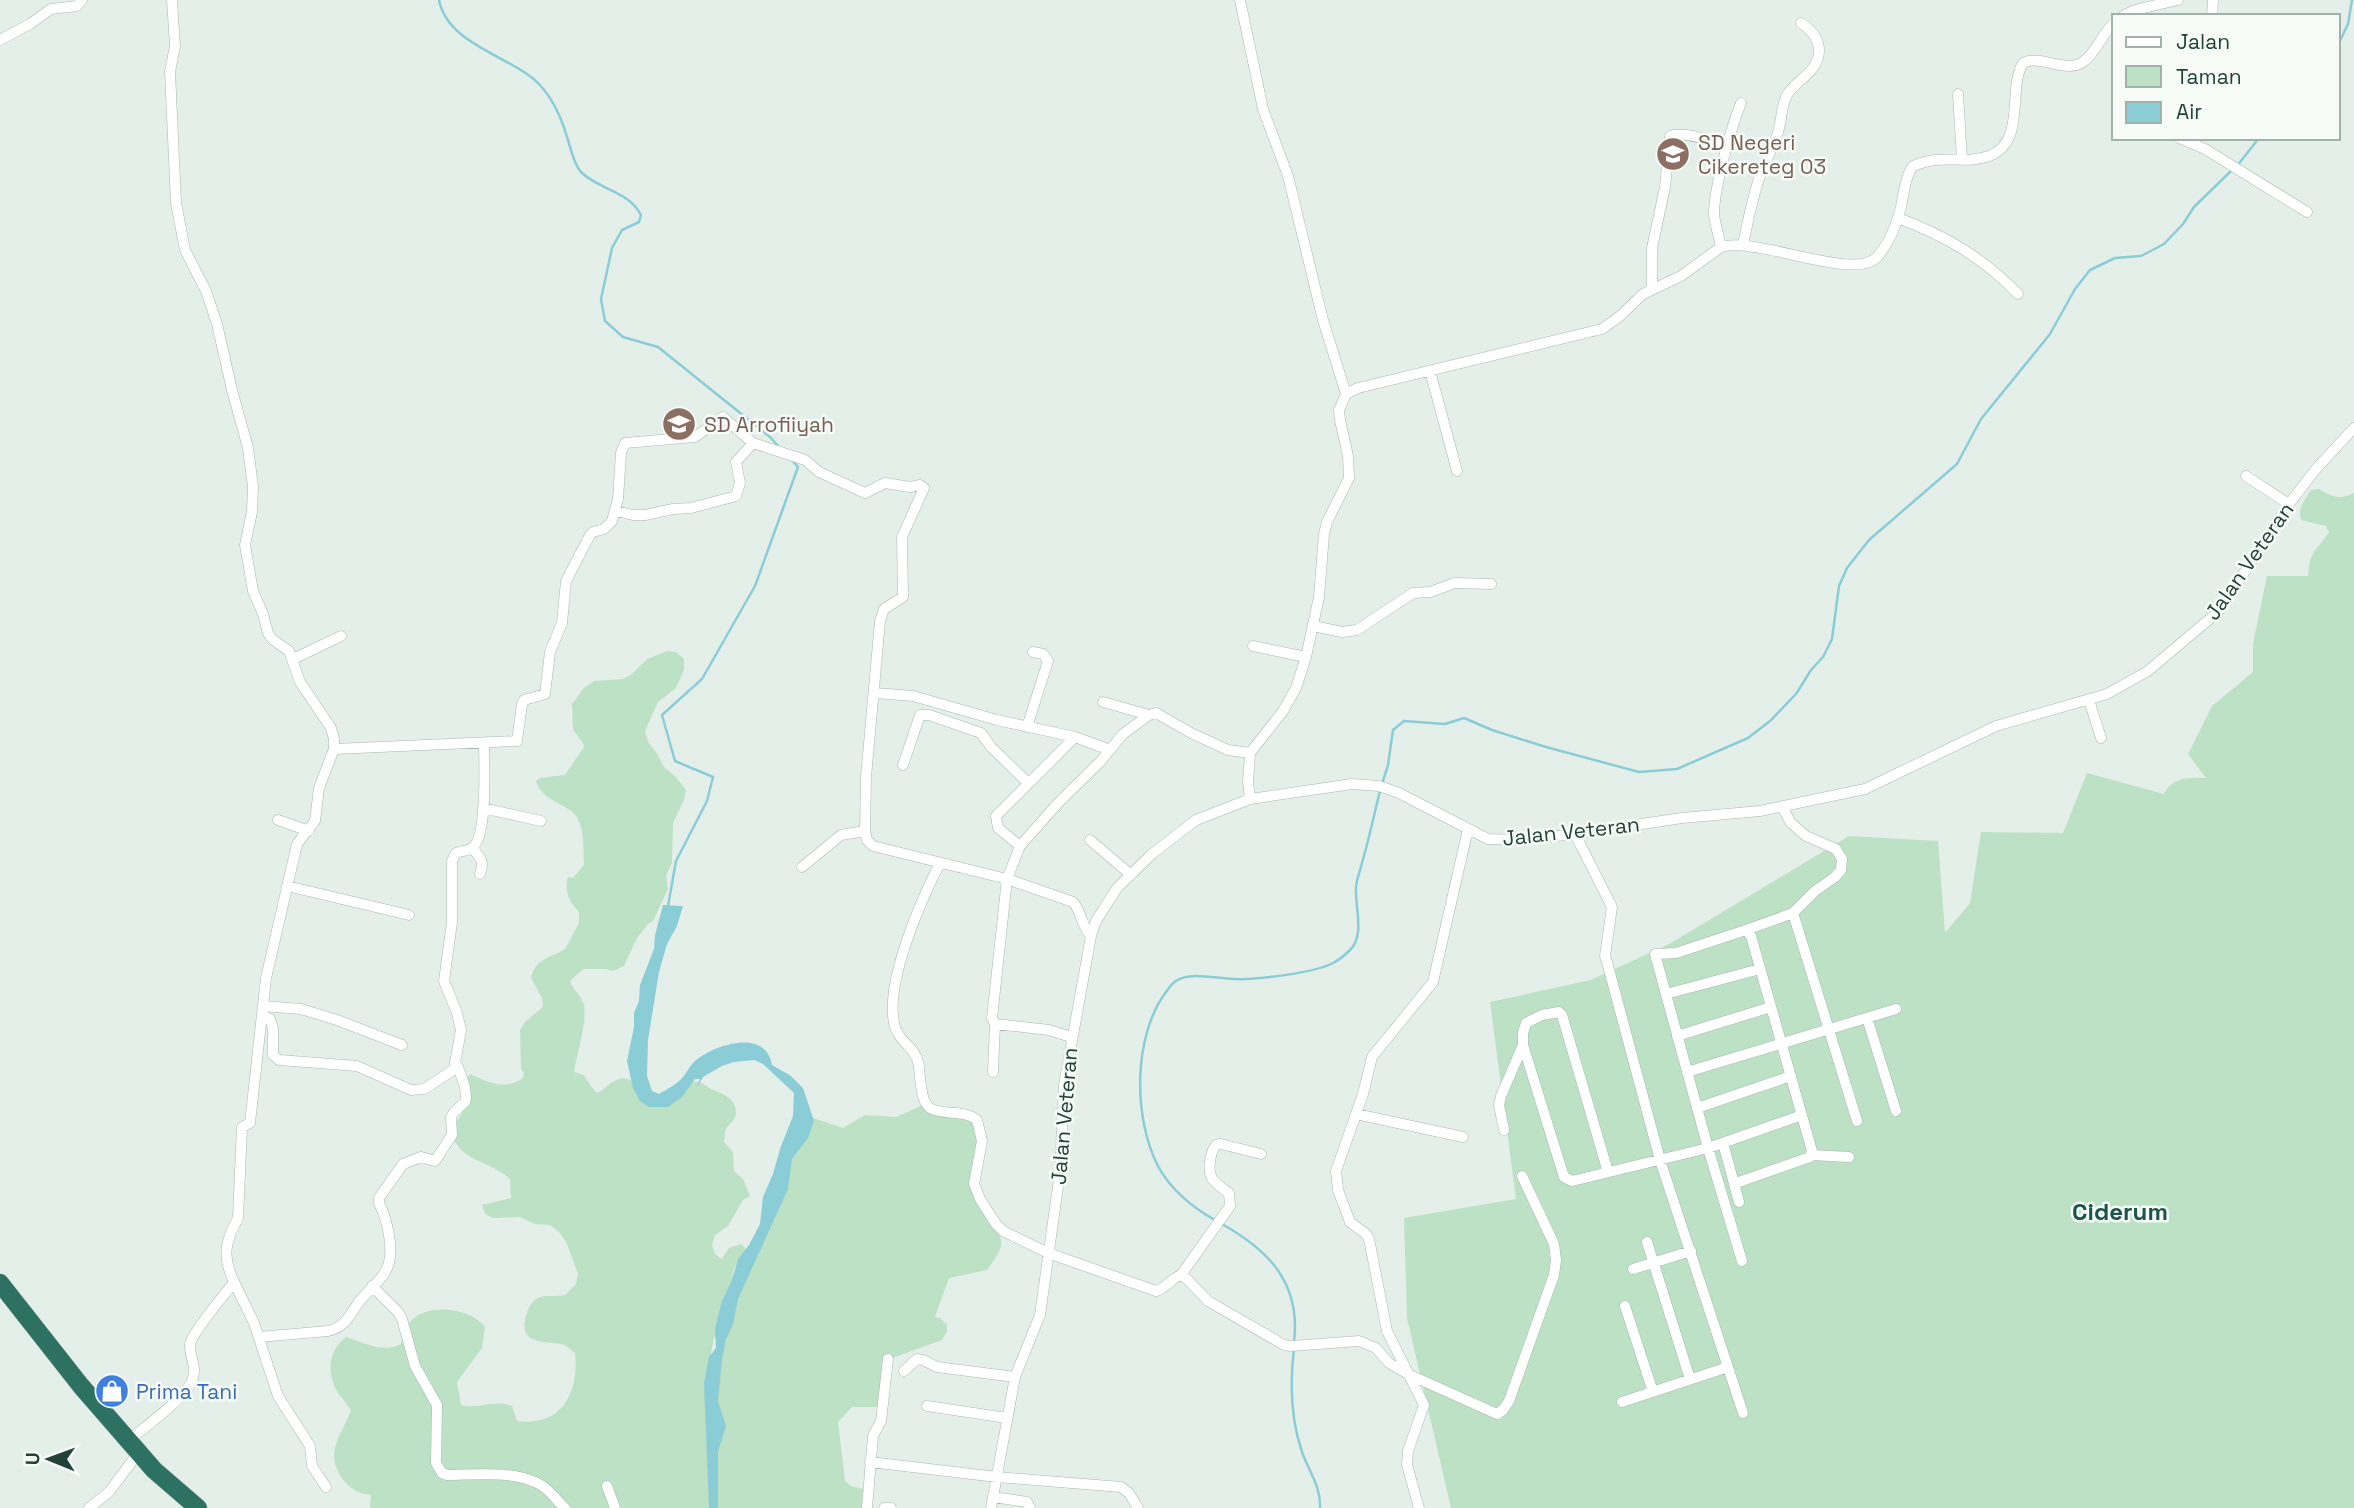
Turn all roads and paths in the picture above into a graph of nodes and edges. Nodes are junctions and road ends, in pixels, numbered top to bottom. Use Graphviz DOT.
graph roads {
  1 [pos="82,0"];
  2 [pos="172,0"];
  3 [pos="1240,0"];
  4 [pos="2178,0"];
  5 [pos="2127,14"];
  6 [pos="1801,23"];
  7 [pos="2112,25"];
  8 [pos="0,40"];
  9 [pos="1958,94"];
  10 [pos="1741,103"];
  11 [pos="2184,140"];
  12 [pos="1728,146"];
  13 [pos="1962,159"];
  14 [pos="2307,212"];
  15 [pos="1898,218"];
  16 [pos="1744,244"];
  17 [pos="1721,247"];
  18 [pos="1653,290"];
  19 [pos="2018,294"];
  20 [pos="1430,371"];
  21 [pos="1346,394"];
  22 [pos="2354,428"];
  23 [pos="753,443"];
  24 [pos="1457,471"];
  25 [pos="2246,476"];
  26 [pos="2289,504"];
  27 [pos="616,511"];
  28 [pos="1491,584"];
  29 [pos="1313,626"];
  30 [pos="341,636"];
  31 [pos="1253,646"];
  32 [pos="1033,652"];
  33 [pos="1306,657"];
  34 [pos="293,659"];
  35 [pos="875,693"];
  36 [pos="2089,700"];
  37 [pos="1103,702"];
  38 [pos="1149,715"];
  39 [pos="1027,727"];
  40 [pos="1074,737"];
  41 [pos="2101,738"];
  42 [pos="484,743"];
  43 [pos="334,749"];
  44 [pos="1110,750"];
  45 [pos="1250,753"];
  46 [pos="903,765"];
  47 [pos="1027,783"];
  48 [pos="1250,799"];
  49 [pos="1787,806"];
  50 [pos="484,808"];
  51 [pos="278,820"];
  52 [pos="541,821"];
  53 [pos="1468,830"];
  54 [pos="309,831"];
  55 [pos="864,831"];
  56 [pos="1575,834"];
  57 [pos="1090,840"];
  58 [pos="1020,846"];
  59 [pos="472,848"];
  60 [pos="940,863"];
  61 [pos="802,867"];
  62 [pos="480,874"];
  63 [pos="1130,875"];
  64 [pos="1007,879"];
  65 [pos="287,886"];
  66 [pos="1793,913"];
  67 [pos="409,915"];
  68 [pos="1746,930"];
  69 [pos="1091,936"];
  70 [pos="1760,969"];
  71 [pos="1666,994"];
  72 [pos="1771,1007"];
  73 [pos="1896,1009"];
  74 [pos="262,1010"];
  75 [pos="1867,1018"];
  76 [pos="995,1024"];
  77 [pos="1829,1029"];
  78 [pos="1677,1036"];
  79 [pos="1071,1037"];
  80 [pos="1781,1043"];
  81 [pos="402,1045"];
  82 [pos="1523,1045"];
  83 [pos="458,1067"];
  84 [pos="993,1072"];
  85 [pos="1687,1072"];
  86 [pos="1791,1076"];
  87 [pos="1697,1108"];
  88 [pos="1896,1111"];
  89 [pos="1356,1114"];
  90 [pos="1802,1115"];
  91 [pos="1857,1121"];
  92 [pos="1504,1130"];
  93 [pos="1463,1137"];
  94 [pos="1723,1143"];
  95 [pos="1708,1148"];
  96 [pos="1261,1154"];
  97 [pos="1811,1154"];
  98 [pos="1849,1157"];
  99 [pos="1660,1160"];
  100 [pos="1608,1172"];
  101 [pos="1522,1176"];
  102 [pos="1735,1183"];
  103 [pos="1739,1202"];
  104 [pos="1647,1242"];
  105 [pos="1691,1251"];
  106 [pos="1048,1253"];
  107 [pos="1654,1262"];
  108 [pos="1742,1262"];
  109 [pos="1633,1269"];
  110 [pos="1181,1275"];
  111 [pos="234,1282"];
  112 [pos="0,1283"];
  113 [pos="372,1286"];
  114 [pos="1625,1306"];
  115 [pos="259,1337"];
  116 [pos="888,1359"];
  117 [pos="1728,1367"];
  118 [pos="904,1371"];
  119 [pos="1410,1375"];
  120 [pos="1015,1377"];
  121 [pos="1690,1379"];
  122 [pos="1653,1392"];
  123 [pos="1622,1402"];
  124 [pos="928,1406"];
  125 [pos="1742,1413"];
  126 [pos="1007,1418"];
  127 [pos="134,1446"];
  128 [pos="870,1462"];
  129 [pos="997,1477"];
  130 [pos="607,1486"];
  131 [pos="326,1487"];
  132 [pos="992,1503"];
  133 [pos="89,1508"];
  134 [pos="198,1508"];
  135 [pos="565,1508"];
  136 [pos="615,1508"];
  137 [pos="867,1508"];
  138 [pos="884,1508"];
  139 [pos="891,1508"];
  140 [pos="1030,1508"];
  141 [pos="1138,1508"];
  142 [pos="1419,1508"];
  1 -- 8 [label="street"];
  2 -- 34 [label="street"];
  3 -- 21 [label="street"];
  4 -- 5 [label="street"];
  6 -- 16 [label="street"];
  7 -- 13 [label="street"];
  9 -- 13 [label="street"];
  10 -- 12 [label="street"];
  11 -- 14 [label="street"];
  12 -- 17 [label="street"];
  12 -- 18 [label="street"];
  13 -- 15 [label="street"];
  15 -- 16 [label="street"];
  15 -- 19 [label="street"];
  16 -- 17 [label="street"];
  17 -- 18 [label="street"];
  18 -- 20 [label="street"];
  20 -- 21 [label="street"];
  20 -- 24 [label="street"];
  21 -- 29 [label="street"];
  22 -- 26 [label="street, Jalan Veteran"];
  23 -- 27 [label="street"];
  23 -- 27 [label="street"];
  23 -- 35 [label="street"];
  25 -- 26 [label="street"];
  26 -- 36 [label="street, Jalan Veteran"];
  27 -- 42 [label="street"];
  28 -- 29 [label="street"];
  29 -- 33 [label="street"];
  30 -- 34 [label="street"];
  31 -- 33 [label="street"];
  32 -- 39 [label="street"];
  33 -- 45 [label="street"];
  34 -- 43 [label="street"];
  35 -- 39 [label="street"];
  35 -- 55 [label="street"];
  36 -- 41 [label="street"];
  36 -- 49 [label="street, Jalan Veteran"];
  37 -- 38 [label="street"];
  38 -- 44 [label="street"];
  38 -- 45 [label="street"];
  39 -- 40 [label="street"];
  40 -- 44 [label="street"];
  40 -- 47 [label="street"];
  42 -- 43 [label="street"];
  42 -- 50 [label="street"];
  43 -- 54 [label="street"];
  44 -- 58 [label="street"];
  45 -- 48 [label="street"];
  46 -- 47 [label="street"];
  47 -- 58 [label="street"];
  48 -- 53 [label="street, Jalan Veteran"];
  48 -- 63 [label="street, Jalan Veteran"];
  49 -- 56 [label="street, Jalan Veteran"];
  49 -- 66 [label="street"];
  50 -- 52 [label="street"];
  50 -- 59 [label="street"];
  51 -- 54 [label="street"];
  53 -- 56 [label="street, Jalan Veteran"];
  53 -- 89 [label="street"];
  54 -- 65 [label="street"];
  55 -- 60 [label="street"];
  55 -- 61 [label="street"];
  56 -- 99 [label="street"];
  57 -- 63 [label="street"];
  58 -- 64 [label="street"];
  59 -- 62 [label="street"];
  59 -- 83 [label="street"];
  60 -- 64 [label="street"];
  60 -- 106 [label="street"];
  63 -- 69 [label="street, Jalan Veteran"];
  64 -- 69 [label="street"];
  64 -- 76 [label="street"];
  65 -- 67 [label="street"];
  65 -- 74 [label="street"];
  66 -- 68 [label="street"];
  66 -- 77 [label="street"];
  68 -- 70 [label="street"];
  68 -- 71 [label="street"];
  69 -- 79 [label="street, Jalan Veteran"];
  70 -- 71 [label="street"];
  70 -- 72 [label="street"];
  71 -- 78 [label="street"];
  72 -- 78 [label="street"];
  72 -- 80 [label="street"];
  73 -- 75 [label="street"];
  74 -- 81 [label="street"];
  74 -- 83 [label="street"];
  74 -- 111 [label="street"];
  75 -- 77 [label="street"];
  75 -- 88 [label="street"];
  76 -- 79 [label="street"];
  76 -- 84 [label="street"];
  77 -- 80 [label="street"];
  77 -- 91 [label="street"];
  78 -- 85 [label="street"];
  79 -- 106 [label="street, Jalan Veteran"];
  80 -- 85 [label="street"];
  80 -- 86 [label="street"];
  82 -- 92 [label="street"];
  82 -- 100 [label="street"];
  82 -- 100 [label="street"];
  83 -- 113 [label="street"];
  85 -- 87 [label="street"];
  86 -- 87 [label="street"];
  86 -- 90 [label="street"];
  87 -- 95 [label="street"];
  89 -- 93 [label="street"];
  89 -- 119 [label="street"];
  90 -- 94 [label="street"];
  90 -- 97 [label="street"];
  94 -- 95 [label="street"];
  94 -- 102 [label="street"];
  95 -- 99 [label="street"];
  95 -- 108 [label="street"];
  96 -- 110 [label="street"];
  97 -- 98 [label="street"];
  97 -- 102 [label="street"];
  99 -- 100 [label="street"];
  99 -- 105 [label="street"];
  101 -- 119 [label="street"];
  102 -- 103 [label="street"];
  104 -- 107 [label="street"];
  105 -- 107 [label="street"];
  105 -- 117 [label="street"];
  106 -- 110 [label="street"];
  106 -- 120 [label="street, Jalan Veteran"];
  107 -- 109 [label="street"];
  107 -- 121 [label="street"];
  110 -- 119 [label="street"];
  111 -- 115 [label="street"];
  111 -- 127 [label="street"];
  112 -- 127 [label="highway"];
  113 -- 115 [label="street"];
  113 -- 135 [label="street"];
  114 -- 122 [label="street"];
  115 -- 131 [label="street"];
  116 -- 128 [label="street"];
  117 -- 121 [label="street"];
  117 -- 125 [label="street"];
  118 -- 120 [label="street"];
  119 -- 142 [label="street"];
  120 -- 126 [label="street, Jalan Veteran"];
  121 -- 122 [label="street"];
  122 -- 123 [label="street"];
  124 -- 126 [label="street"];
  126 -- 129 [label="street, Jalan Veteran"];
  127 -- 133 [label="street"];
  127 -- 134 [label="highway"];
  128 -- 129 [label="street"];
  128 -- 137 [label="street"];
  129 -- 132 [label="street, Jalan Veteran"];
  129 -- 141 [label="street"];
  130 -- 136 [label="street"];
  132 -- 140 [label="street"];
  138 -- 139 [label="street"];
}
